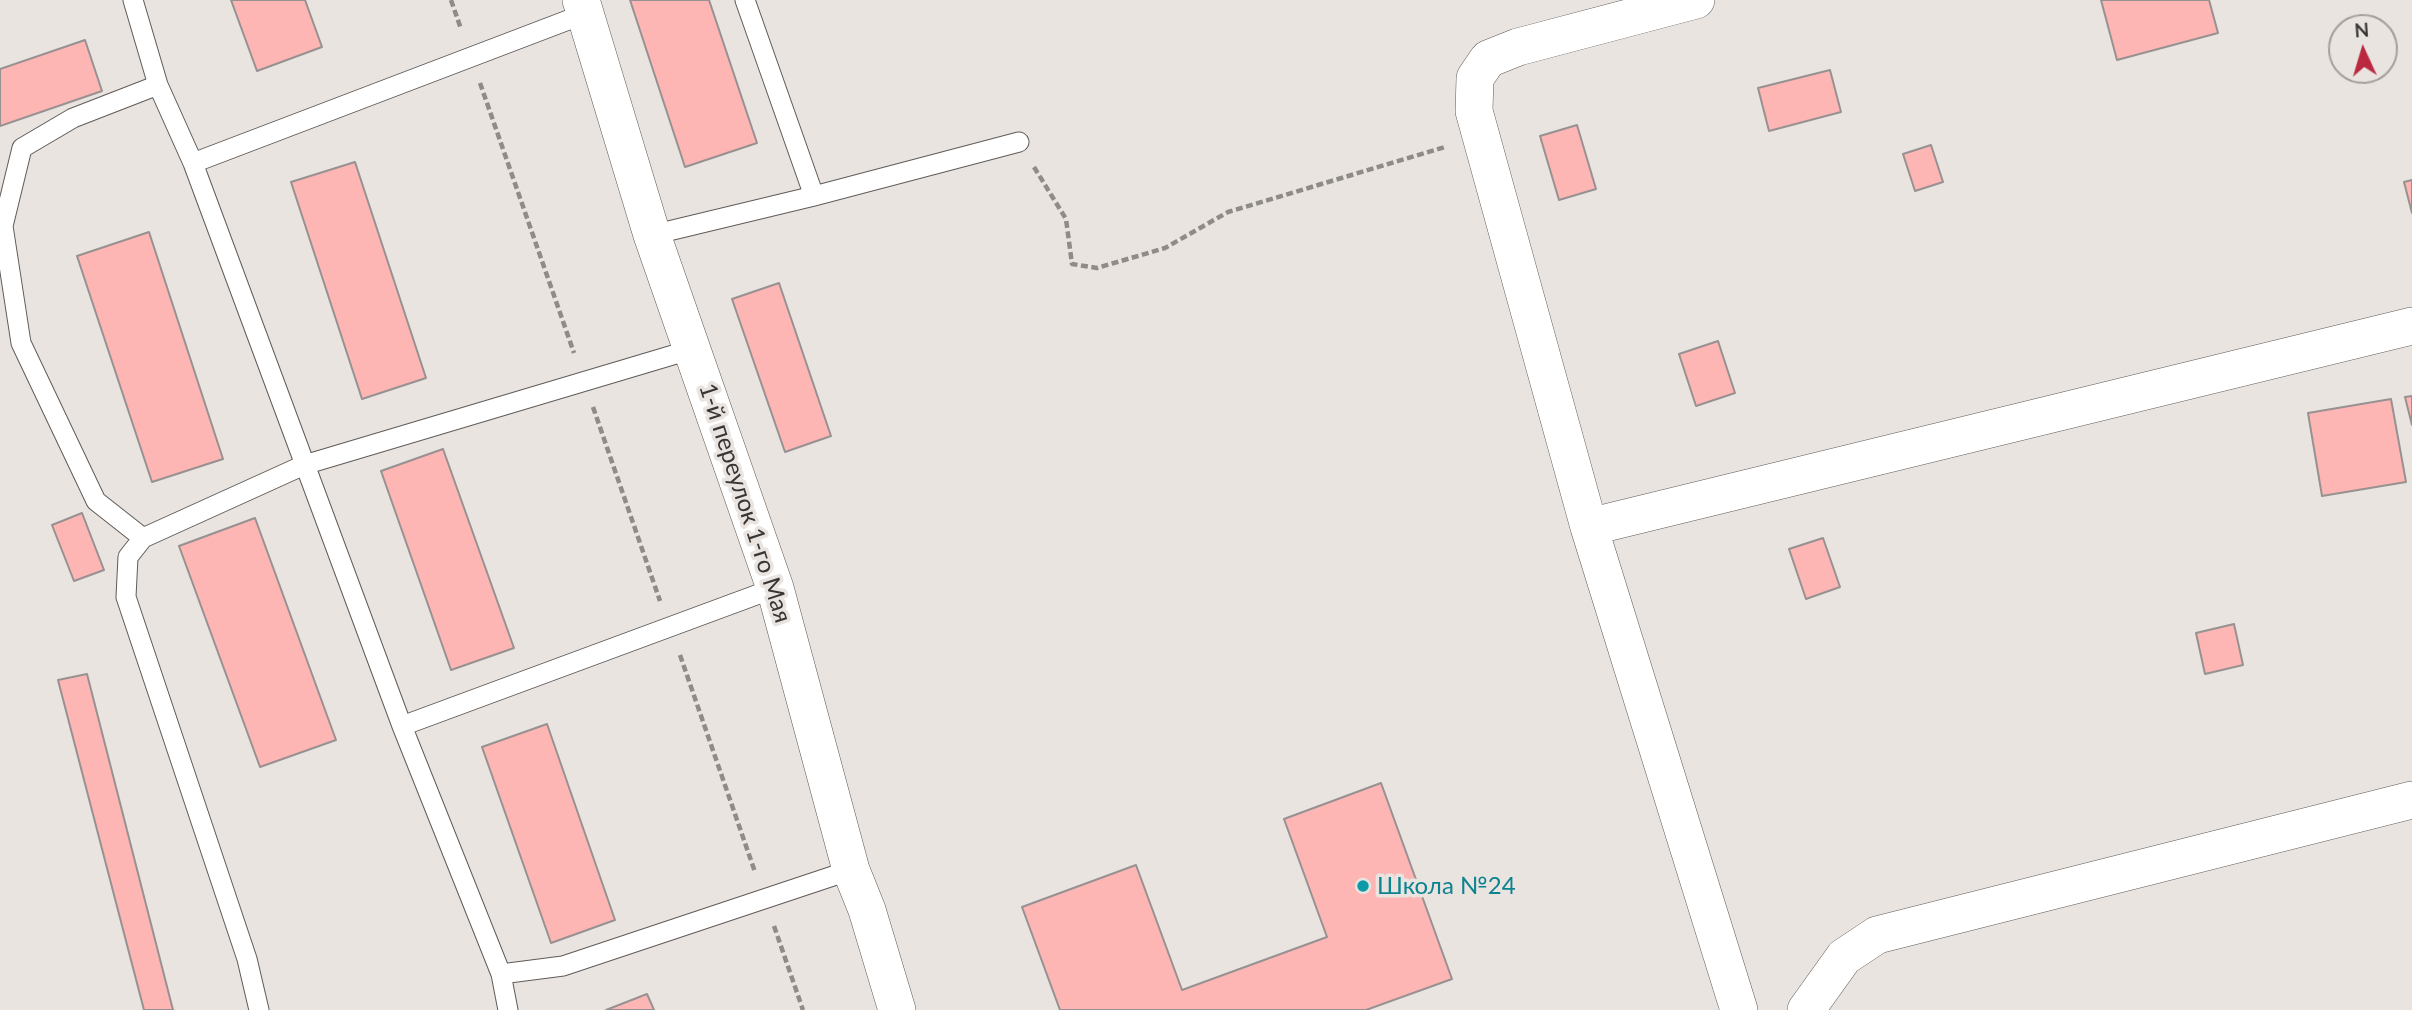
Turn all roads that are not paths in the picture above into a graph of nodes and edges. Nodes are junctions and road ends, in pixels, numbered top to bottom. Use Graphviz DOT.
graph roads {
  1 [pos="134,0"];
  2 [pos="745,0"];
  3 [pos="1696,0"];
  4 [pos="583,7"];
  5 [pos="158,85"];
  6 [pos="1019,142"];
  7 [pos="193,163"];
  8 [pos="814,196"];
  9 [pos="652,234"];
  10 [pos="2412,326"];
  11 [pos="693,349"];
  12 [pos="304,465"];
  13 [pos="1589,527"];
  14 [pos="143,538"];
  15 [pos="775,587"];
  16 [pos="402,726"];
  17 [pos="2412,800"];
  18 [pos="851,870"];
  19 [pos="501,974"];
  20 [pos="259,1010"];
  21 [pos="509,1010"];
  22 [pos="897,1010"];
  23 [pos="1739,1010"];
  24 [pos="1806,1010"];
  1 -- 5 [label="lane"];
  2 -- 8 [label="lane"];
  3 -- 13 [label="street"];
  4 -- 7 [label="lane"];
  4 -- 9 [label="street, 1-й переулок 1-го Мая"];
  5 -- 7 [label="lane"];
  5 -- 14 [label="lane"];
  6 -- 8 [label="lane"];
  7 -- 12 [label="lane"];
  8 -- 9 [label="lane"];
  9 -- 11 [label="street, 1-й переулок 1-го Мая"];
  10 -- 13 [label="street"];
  11 -- 12 [label="lane"];
  11 -- 15 [label="street, 1-й переулок 1-го Мая"];
  12 -- 14 [label="lane"];
  12 -- 16 [label="lane"];
  13 -- 23 [label="street"];
  14 -- 20 [label="lane"];
  15 -- 16 [label="lane"];
  15 -- 18 [label="street, 1-й переулок 1-го Мая"];
  16 -- 19 [label="lane"];
  17 -- 24 [label="street"];
  18 -- 19 [label="lane"];
  18 -- 22 [label="street, 1-й переулок 1-го Мая"];
  19 -- 21 [label="lane"];
}
